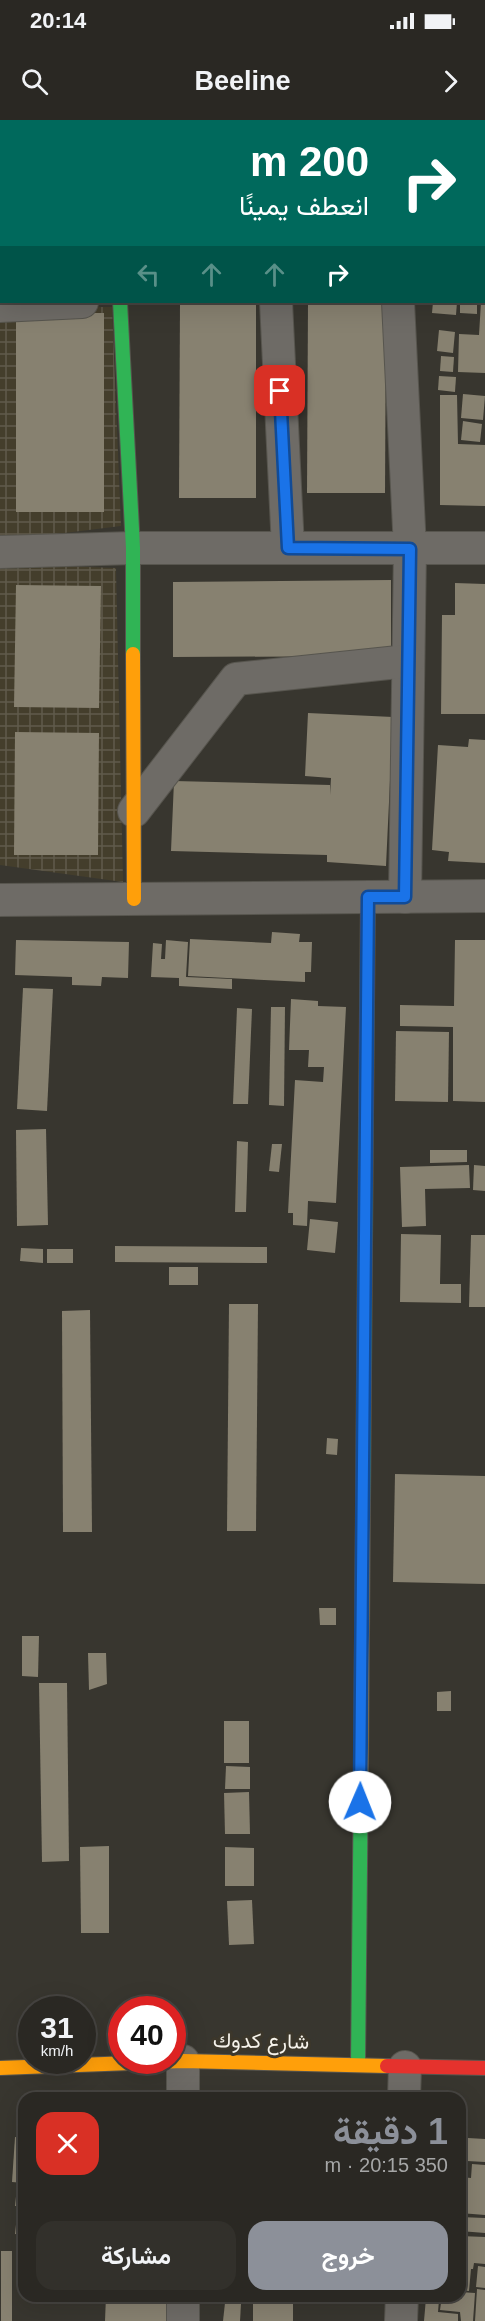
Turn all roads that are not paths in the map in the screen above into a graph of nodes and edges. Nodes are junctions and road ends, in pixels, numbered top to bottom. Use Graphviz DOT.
graph roads {
  1 [pos="53,303"];
  2 [pos="120,303"];
  3 [pos="276,303"];
  4 [pos="398,303"];
  5 [pos="0,306"];
  6 [pos="133,548"];
  7 [pos="288,548"];
  8 [pos="485,548"];
  9 [pos="410,549"];
  10 [pos="0,552"];
  11 [pos="408,661"];
  12 [pos="134,811"];
  13 [pos="485,896"];
  14 [pos="368,897"];
  15 [pos="405,897"];
  16 [pos="134,898"];
  17 [pos="0,900"];
  18 [pos="186,2061"];
  19 [pos="108,2064"];
  20 [pos="358,2064"];
  21 [pos="405,2067"];
  22 [pos="0,2068"];
  23 [pos="485,2068"];
  24 [pos="183,2074"];
  25 [pos="183,2092"];
  26 [pos="404,2092"];
  27 [pos="183,2302"];
  28 [pos="402,2302"];
  29 [pos="183,2321"];
  30 [pos="401,2321"];
  1 -- 5 [label="street"];
  2 -- 6 [label="street"];
  3 -- 7 [label="street"];
  4 -- 9 [label="street"];
  6 -- 7 [label="street"];
  6 -- 10 [label="street"];
  6 -- 12 [label="street"];
  7 -- 9 [label="street"];
  8 -- 9 [label="street"];
  9 -- 11 [label="street"];
  11 -- 12 [label="street"];
  11 -- 15 [label="street"];
  12 -- 16 [label="street"];
  13 -- 15 [label="street"];
  14 -- 15 [label="street"];
  14 -- 16 [label="street"];
  14 -- 20 [label="street"];
  16 -- 17 [label="street"];
  18 -- 20 [label="street, شارع كدوك"];
  19 -- 22 [label="street, شارع كدوك"];
  20 -- 21 [label="street, شارع كدوك"];
  21 -- 23 [label="street, شارع كدوك"];
  21 -- 26 [label="street"];
  24 -- 25 [label="street"];
  27 -- 29 [label="street"];
  28 -- 30 [label="street"];
}
